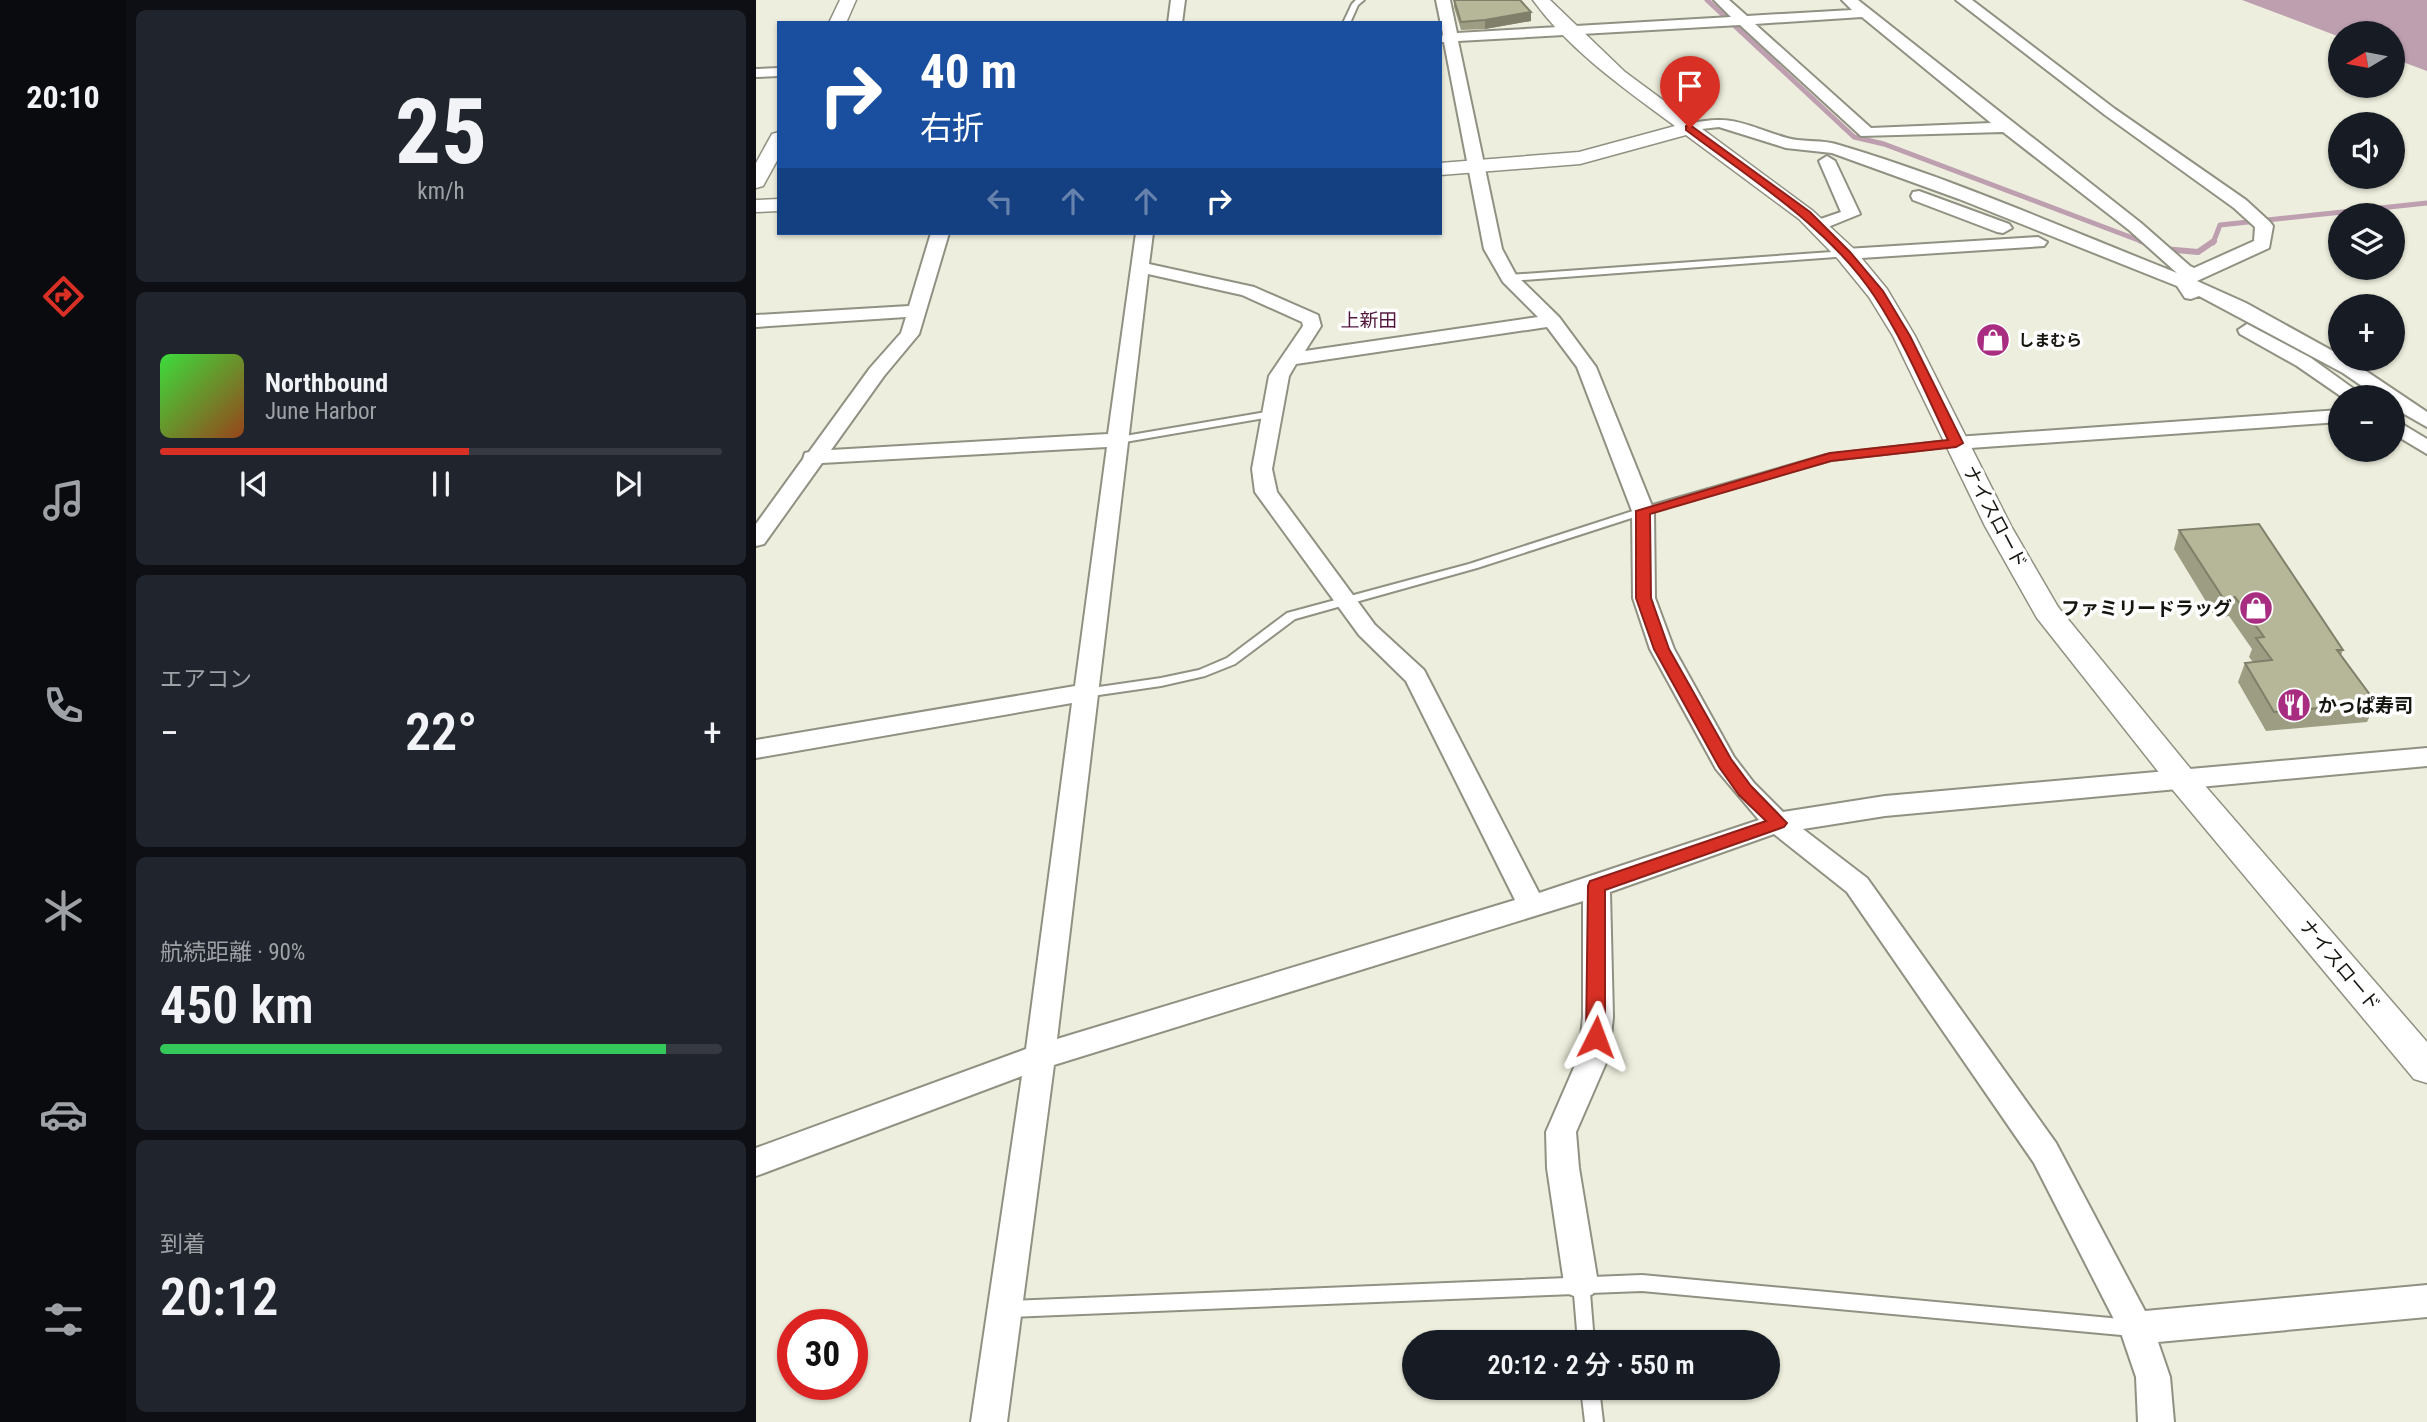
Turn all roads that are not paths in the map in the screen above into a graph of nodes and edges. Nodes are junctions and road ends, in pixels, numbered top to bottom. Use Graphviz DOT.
graph roads {
  1 [pos="848,0"];
  2 [pos="1178,0"];
  3 [pos="1362,0"];
  4 [pos="1443,0"];
  5 [pos="1542,0"];
  6 [pos="1721,0"];
  7 [pos="1849,0"];
  8 [pos="1964,0"];
  9 [pos="1866,13"];
  10 [pos="1743,20"];
  11 [pos="838,21"];
  12 [pos="1175,21"];
  13 [pos="1347,21"];
  14 [pos="1567,29"];
  15 [pos="1445,38"];
  16 [pos="777,72"];
  17 [pos="756,73"];
  18 [pos="2005,127"];
  19 [pos="1690,128"];
  20 [pos="777,142"];
  21 [pos="1786,143"];
  22 [pos="1827,161"];
  23 [pos="1476,167"];
  24 [pos="1442,169"];
  25 [pos="756,182"];
  26 [pos="777,205"];
  27 [pos="756,206"];
  28 [pos="1818,226"];
  29 [pos="939,235"];
  30 [pos="1144,235"];
  31 [pos="2038,242"];
  32 [pos="1846,254"];
  33 [pos="1139,267"];
  34 [pos="1509,278"];
  35 [pos="2188,278"];
  36 [pos="2197,303"];
  37 [pos="916,311"];
  38 [pos="756,321"];
  39 [pos="1552,321"];
  40 [pos="1292,359"];
  41 [pos="2338,385"];
  42 [pos="2371,385"];
  43 [pos="2405,407"];
  44 [pos="1272,414"];
  45 [pos="2328,416"];
  46 [pos="2427,421"];
  47 [pos="2405,433"];
  48 [pos="1119,440"];
  49 [pos="1956,443"];
  50 [pos="2427,448"];
  51 [pos="812,457"];
  52 [pos="1643,511"];
  53 [pos="756,539"];
  54 [pos="1346,601"];
  55 [pos="1085,693"];
  56 [pos="756,749"];
  57 [pos="2427,757"];
  58 [pos="2183,781"];
  59 [pos="1778,823"];
  60 [pos="1596,886"];
  61 [pos="1531,904"];
  62 [pos="1040,1057"];
  63 [pos="2427,1068"];
  64 [pos="756,1162"];
  65 [pos="1581,1283"];
  66 [pos="2427,1301"];
  67 [pos="1003,1309"];
  68 [pos="2136,1328"];
  69 [pos="1585,1330"];
  70 [pos="1591,1400"];
  71 [pos="989,1422"];
  72 [pos="1594,1422"];
  73 [pos="2156,1422"];
  1 -- 11 [label="street"];
  2 -- 12 [label="street"];
  3 -- 13 [label="lane"];
  4 -- 15 [label="street"];
  5 -- 14 [label="street, ナイスロード"];
  6 -- 10 [label="street"];
  7 -- 9 [label="street"];
  8 -- 35 [label="street"];
  9 -- 10 [label="street"];
  9 -- 18 [label="street"];
  10 -- 14 [label="street"];
  10 -- 18 [label="street"];
  14 -- 15 [label="street"];
  14 -- 19 [label="street, ナイスロード"];
  15 -- 23 [label="street"];
  16 -- 17 [label="street"];
  18 -- 35 [label="street"];
  19 -- 21 [label="street"];
  19 -- 23 [label="street"];
  19 -- 28 [label="street, ナイスロード"];
  20 -- 25 [label="street"];
  21 -- 22 [label="street"];
  21 -- 35 [label="street"];
  22 -- 28 [label="street"];
  22 -- 31 [label="street"];
  23 -- 24 [label="street"];
  23 -- 34 [label="street"];
  26 -- 27 [label="street"];
  28 -- 32 [label="street, ナイスロード"];
  29 -- 37 [label="street"];
  30 -- 33 [label="street"];
  31 -- 32 [label="street"];
  31 -- 36 [label="street"];
  32 -- 34 [label="lane"];
  32 -- 49 [label="street, ナイスロード"];
  33 -- 40 [label="street"];
  33 -- 48 [label="street"];
  34 -- 39 [label="street"];
  35 -- 36 [label="street"];
  35 -- 42 [label="street"];
  36 -- 41 [label="street"];
  37 -- 38 [label="street"];
  37 -- 51 [label="street"];
  39 -- 40 [label="street"];
  39 -- 52 [label="street"];
  40 -- 44 [label="street"];
  43 -- 46 [label="street"];
  44 -- 48 [label="lane"];
  44 -- 54 [label="street"];
  45 -- 49 [label="street"];
  47 -- 50 [label="street"];
  48 -- 51 [label="street"];
  48 -- 55 [label="street"];
  49 -- 52 [label="lane"];
  49 -- 58 [label="street, ナイスロード"];
  51 -- 53 [label="street"];
  52 -- 54 [label="lane"];
  52 -- 59 [label="street"];
  54 -- 55 [label="lane"];
  54 -- 61 [label="street"];
  55 -- 56 [label="street"];
  55 -- 62 [label="street"];
  57 -- 58 [label="street"];
  58 -- 59 [label="street"];
  58 -- 63 [label="street, ナイスロード"];
  59 -- 60 [label="street"];
  59 -- 68 [label="street"];
  60 -- 61 [label="street"];
  60 -- 65 [label="street"];
  61 -- 62 [label="street"];
  62 -- 64 [label="street"];
  62 -- 67 [label="street"];
  65 -- 67 [label="lane"];
  65 -- 68 [label="lane"];
  65 -- 69 [label="lane"];
  66 -- 68 [label="street"];
  67 -- 71 [label="street"];
  68 -- 73 [label="street"];
  70 -- 72 [label="lane"];
}
